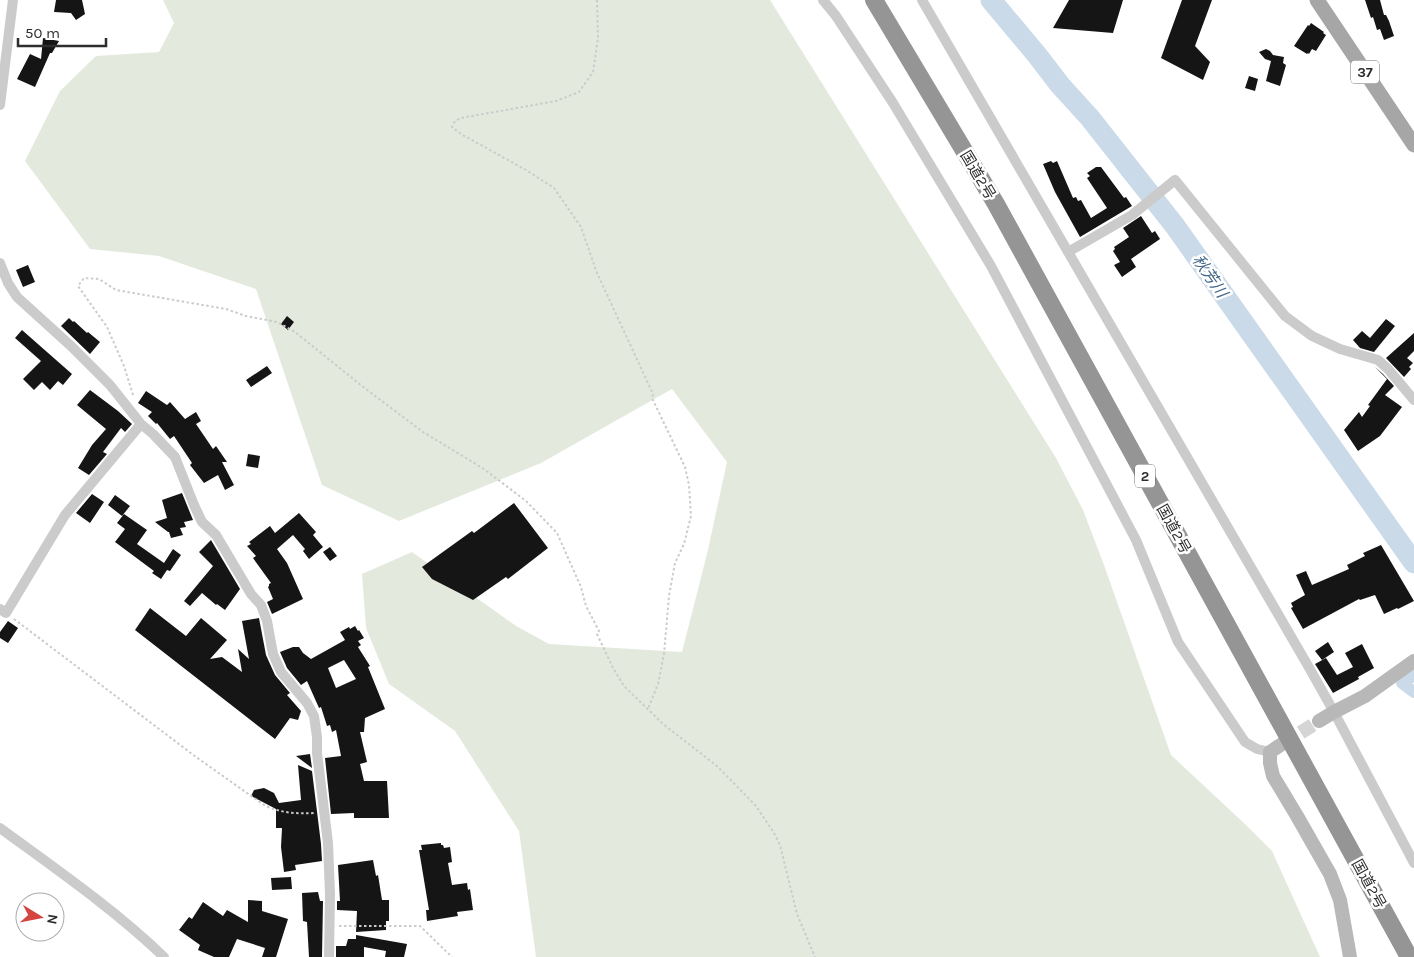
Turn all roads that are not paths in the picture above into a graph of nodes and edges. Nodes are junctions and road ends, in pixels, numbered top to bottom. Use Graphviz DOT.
graph roads {
  1 [pos="13,0"];
  2 [pos="823,0"];
  3 [pos="874,0"];
  4 [pos="922,0"];
  5 [pos="1317,0"];
  6 [pos="0,105"];
  7 [pos="1414,145"];
  8 [pos="1068,252"];
  9 [pos="0,264"];
  10 [pos="1414,400"];
  11 [pos="141,424"];
  12 [pos="3,611"];
  13 [pos="1414,661"];
  14 [pos="1334,712"];
  15 [pos="1319,721"];
  16 [pos="1282,744"];
  17 [pos="1270,752"];
  18 [pos="0,828"];
  19 [pos="1414,862"];
  20 [pos="164,957"];
  21 [pos="329,957"];
  22 [pos="1350,957"];
  23 [pos="1409,957"];
  1 -- 6 [label="street"];
  2 -- 17 [label="street"];
  3 -- 23 [label="highway, 国道2号 / 2"];
  4 -- 8 [label="street"];
  5 -- 7 [label="main road, 37"];
  8 -- 10 [label="street"];
  8 -- 14 [label="street"];
  9 -- 11 [label="street"];
  11 -- 12 [label="street"];
  11 -- 21 [label="street"];
  13 -- 14 [label="street"];
  14 -- 15 [label="street"];
  14 -- 19 [label="street"];
  16 -- 17 [label="street"];
  17 -- 22 [label="street"];
  18 -- 20 [label="street"];
}
